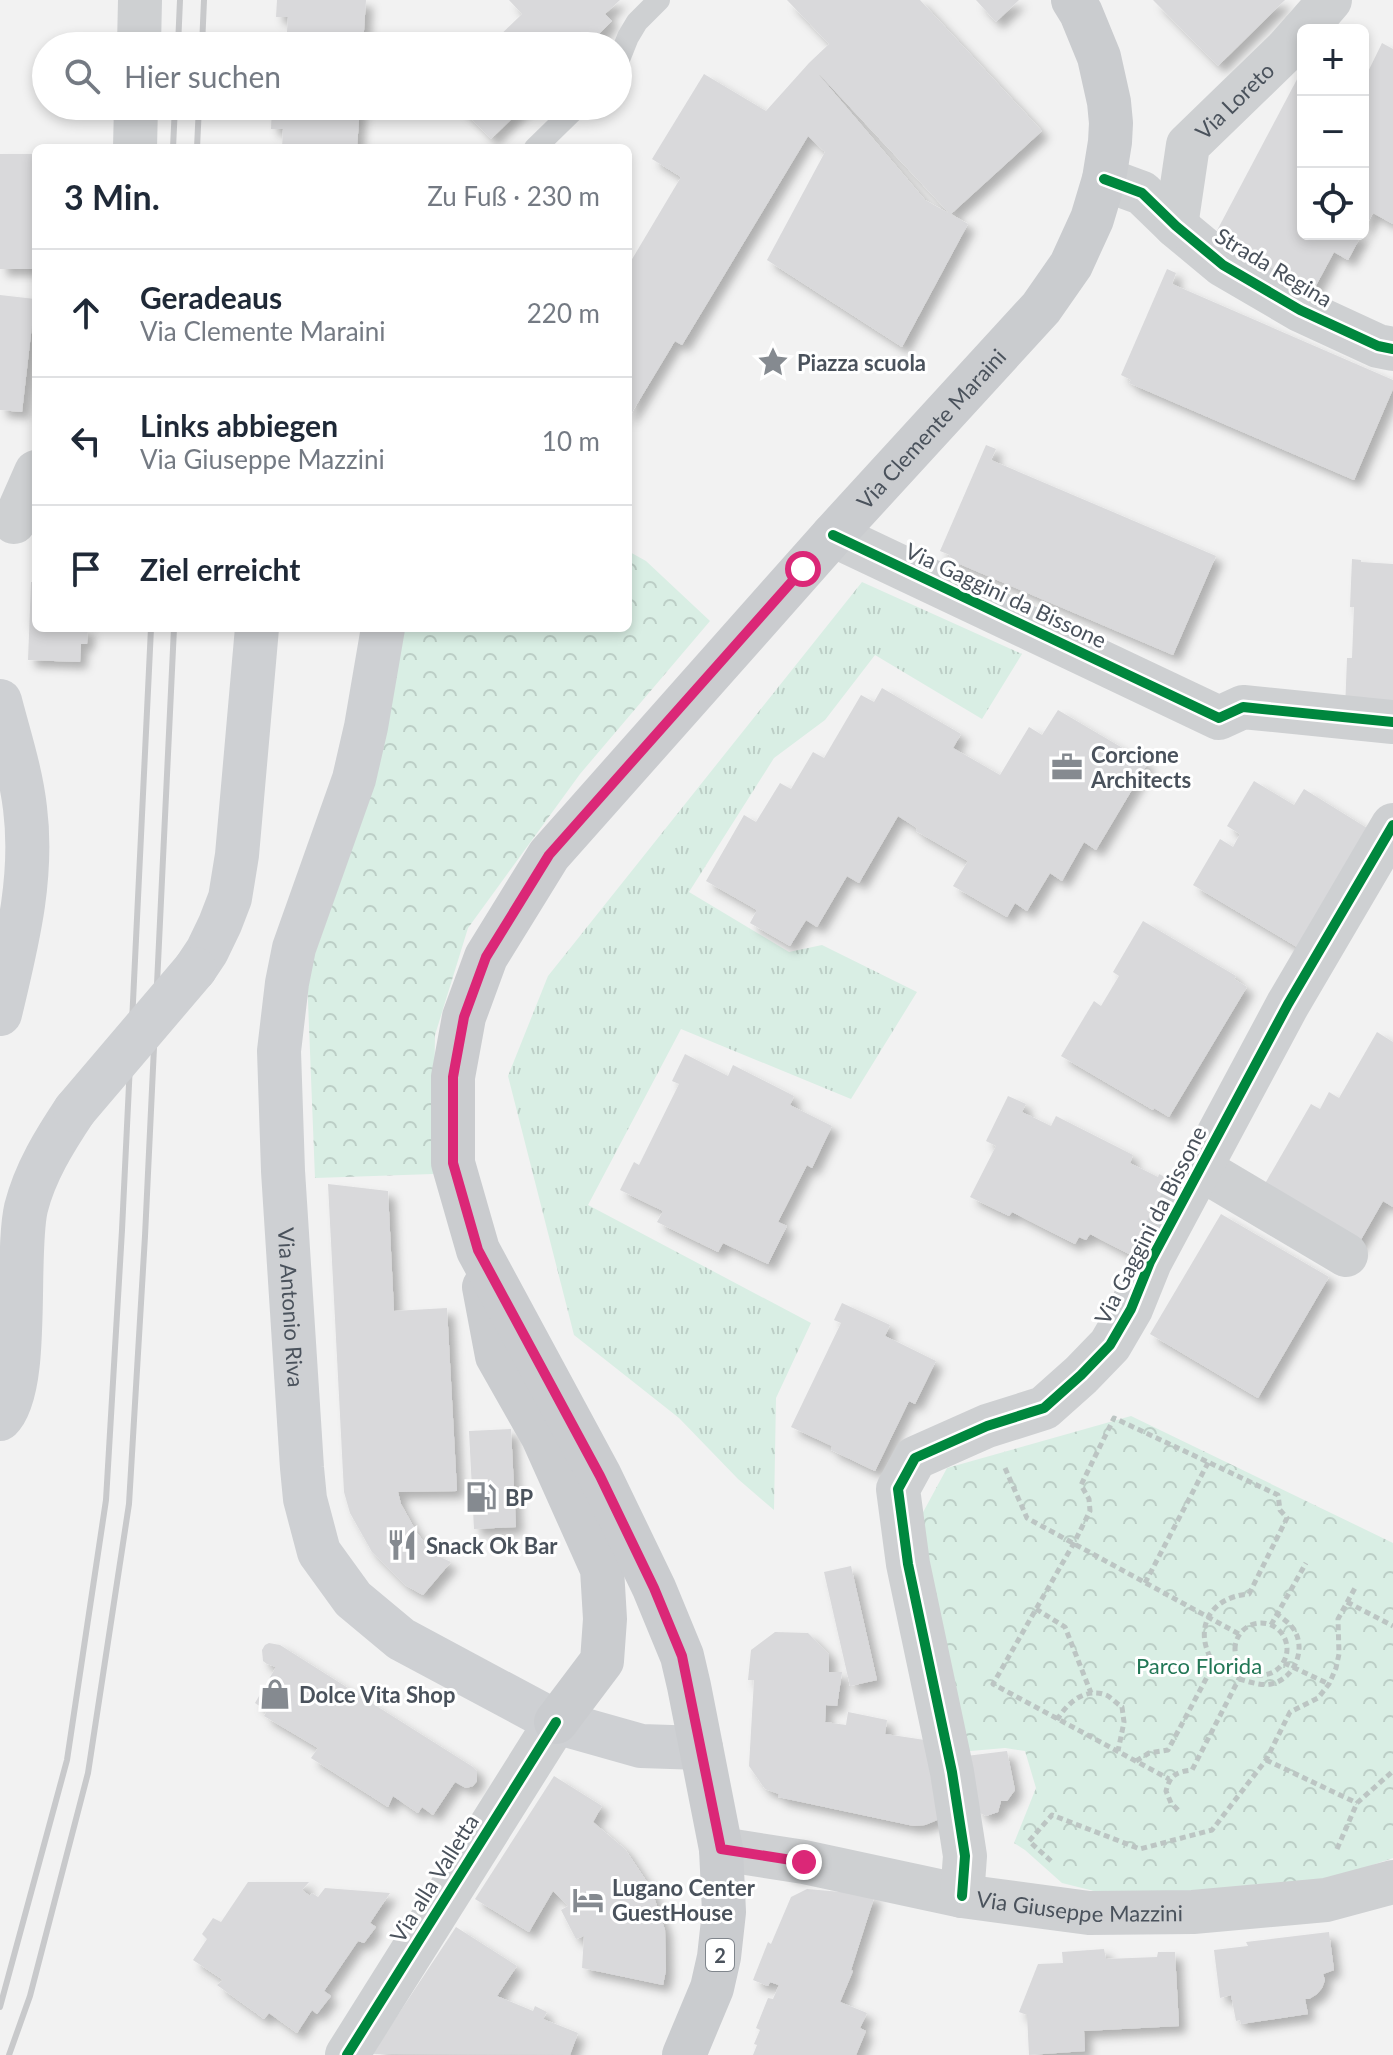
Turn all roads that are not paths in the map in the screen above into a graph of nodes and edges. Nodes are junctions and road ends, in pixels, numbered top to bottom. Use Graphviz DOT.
graph roads {
  1 [pos="140,0"];
  2 [pos="659,0"];
  3 [pos="1073,0"];
  4 [pos="1330,0"];
  5 [pos="1308,24"];
  6 [pos="139,32"];
  7 [pos="631,32"];
  8 [pos="1297,37"];
  9 [pos="136,120"];
  10 [pos="564,120"];
  11 [pos="135,144"];
  12 [pos="539,144"];
  13 [pos="1104,179"];
  14 [pos="1176,226"];
  15 [pos="1393,349"];
  16 [pos="32,481"];
  17 [pos="14,522"];
  18 [pos="833,535"];
  19 [pos="257,632"];
  20 [pos="382,632"];
  21 [pos="0,701"];
  22 [pos="1393,722"];
  23 [pos="1393,825"];
  24 [pos="0,1014"];
  25 [pos="1201,1169"];
  26 [pos="478,1250"];
  27 [pos="1346,1255"];
  28 [pos="0,1419"];
  29 [pos="556,1722"];
  30 [pos="701,1748"];
  31 [pos="721,1849"];
  32 [pos="1393,1882"];
  33 [pos="962,1896"];
  34 [pos="347,2055"];
  35 [pos="684,2055"];
  1 -- 6 [label="street"];
  2 -- 7 [label="lane"];
  3 -- 13 [label="main road, Via Clemente Maraini / 2"];
  4 -- 5 [label="street, Via Loreto"];
  8 -- 14 [label="street, Via Loreto"];
  9 -- 11 [label="street"];
  10 -- 12 [label="lane"];
  13 -- 14 [label="street, Strada Regina"];
  13 -- 18 [label="main road, Via Clemente Maraini / 2"];
  14 -- 15 [label="street, Strada Regina"];
  16 -- 17 [label="street"];
  18 -- 22 [label="street, Via Gaggini da Bissone"];
  18 -- 26 [label="main road, Via Clemente Maraini / 2"];
  19 -- 28 [label="main road, bridge"];
  20 -- 29 [label="main road, Via Antonio Riva"];
  21 -- 24 [label="main road"];
  23 -- 25 [label="street, Via Gaggini da Bissone"];
  25 -- 27 [label="street, Via Gaggini da Bissone"];
  25 -- 33 [label="street, Via Gaggini da Bissone"];
  26 -- 29 [label="main road"];
  26 -- 30 [label="main road, Via Clemente Maraini / 2"];
  29 -- 30 [label="main road, Via Antonio Riva"];
  29 -- 34 [label="street, Via alla Valletta"];
  30 -- 31 [label="main road, Via Clemente Maraini / 2"];
  31 -- 33 [label="street, Via Giuseppe Mazzini"];
  31 -- 35 [label="main road, 2"];
  32 -- 33 [label="street, Via Giuseppe Mazzini"];
}
